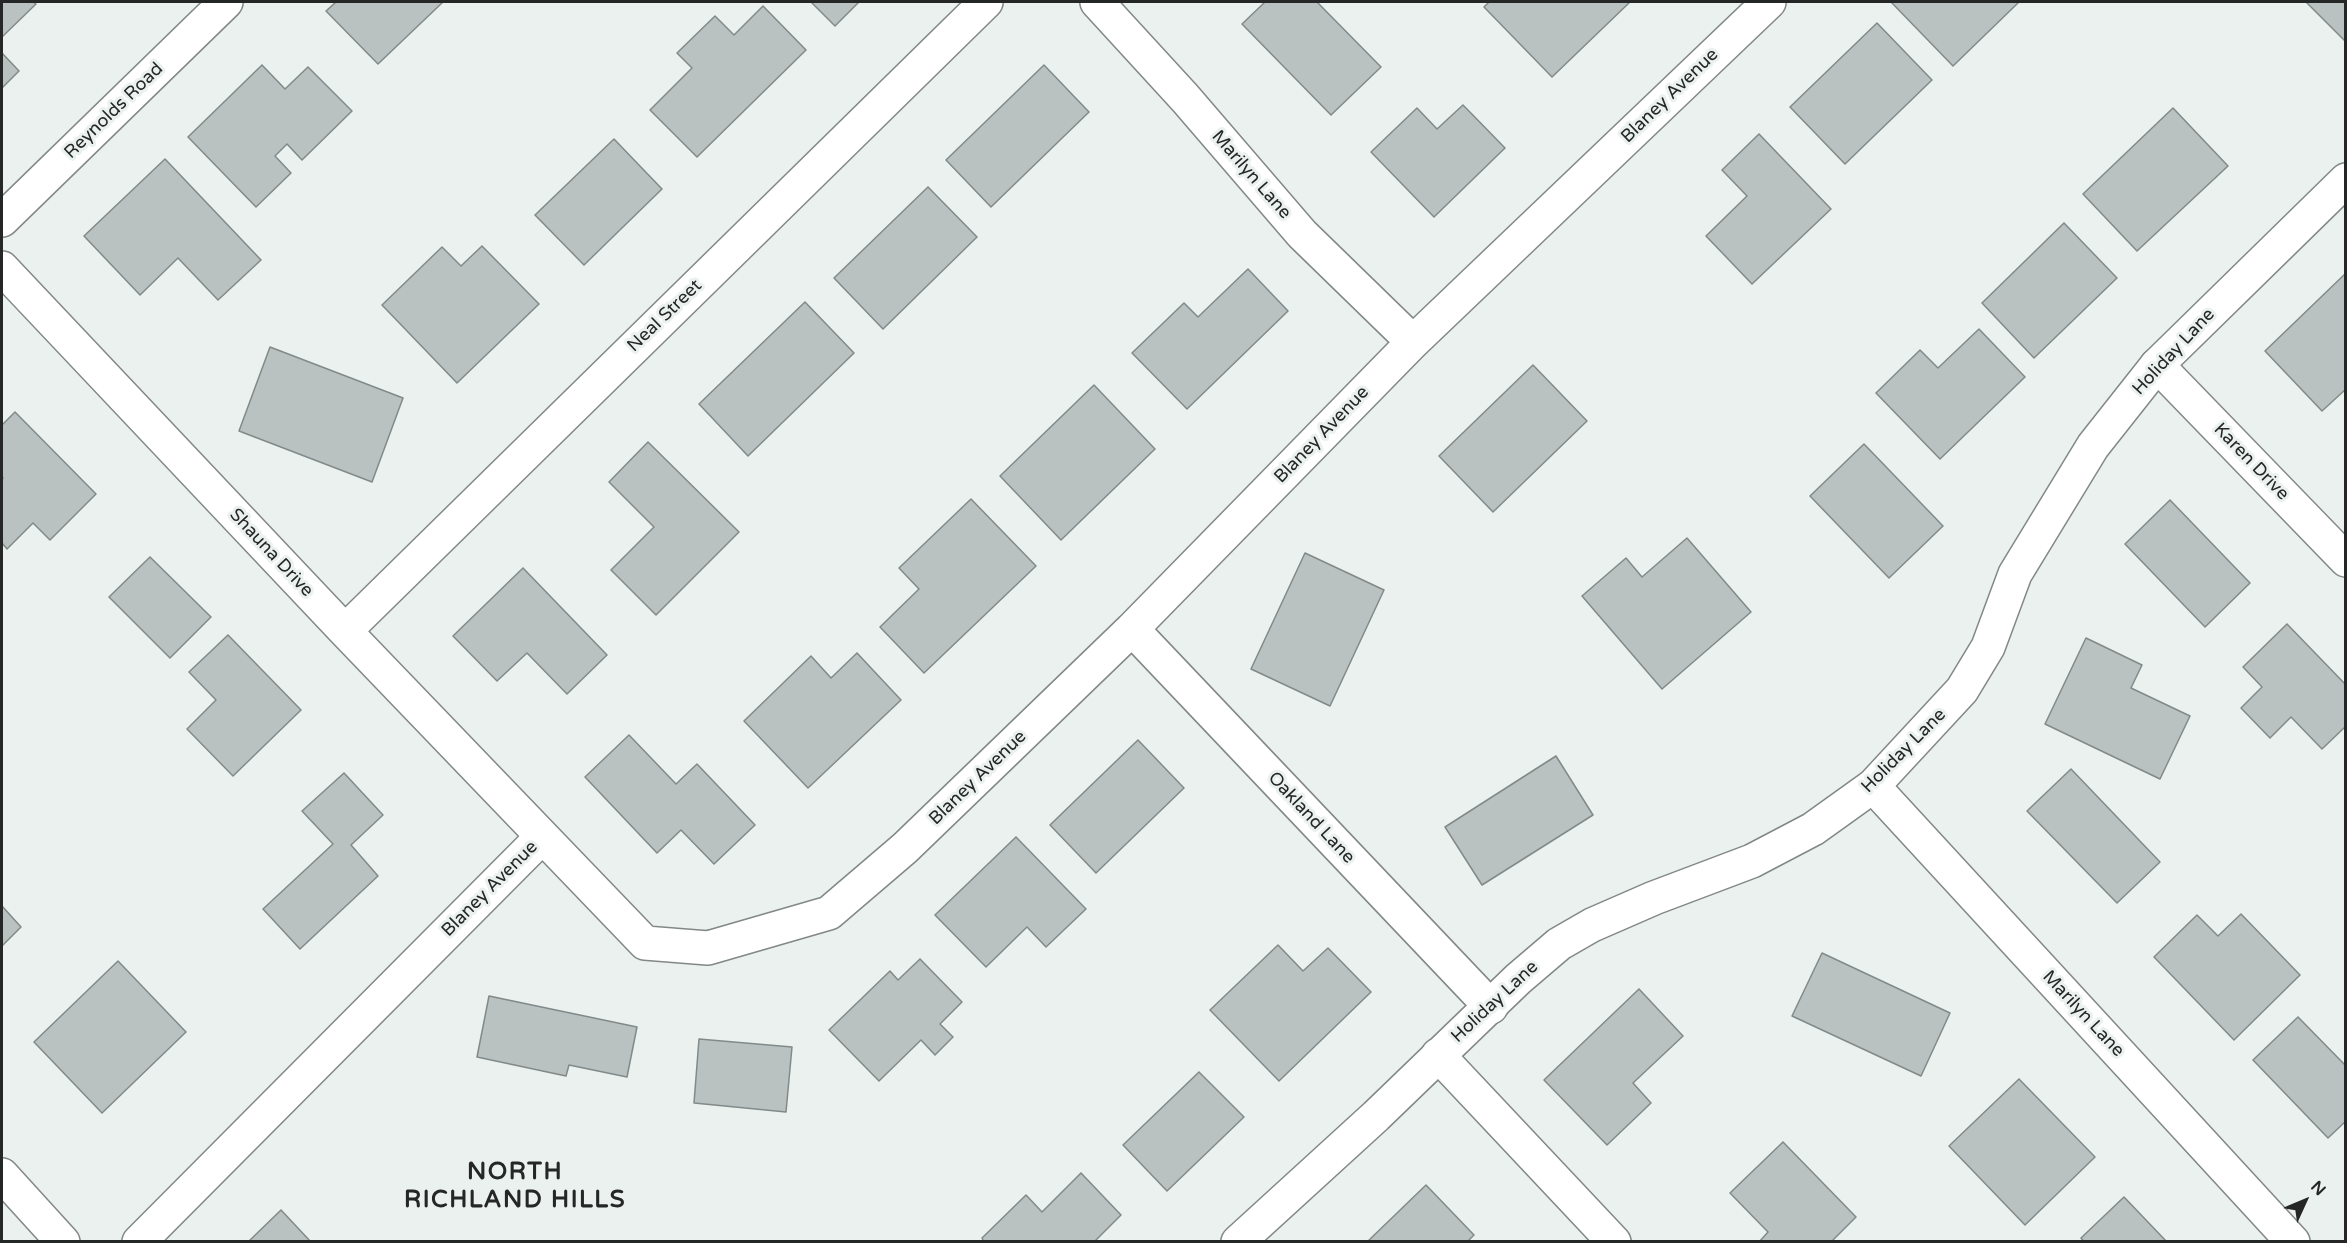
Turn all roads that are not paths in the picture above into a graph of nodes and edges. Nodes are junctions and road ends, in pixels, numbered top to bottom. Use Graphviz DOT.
graph roads {
  1 [pos="226,2"];
  2 [pos="986,2"];
  3 [pos="1097,2"];
  4 [pos="1769,2"];
  5 [pos="2346,180"];
  6 [pos="2,220"];
  7 [pos="2,268"];
  8 [pos="1413,342"];
  9 [pos="2157,365"];
  10 [pos="2346,560"];
  11 [pos="1132,629"];
  12 [pos="345,631"];
  13 [pos="1873,786"];
  14 [pos="542,837"];
  15 [pos="1491,1007"];
  16 [pos="1438,1055"];
  17 [pos="2,1175"];
  18 [pos="63,1242"];
  19 [pos="139,1242"];
  20 [pos="1238,1242"];
  21 [pos="1614,1242"];
  22 [pos="2293,1242"];
  1 -- 6 [label="street, Reynolds Road"];
  2 -- 12 [label="street, Neal Street"];
  3 -- 8 [label="street, Marilyn Lane"];
  4 -- 8 [label="street, Blaney Avenue"];
  5 -- 9 [label="street, Holiday Lane"];
  7 -- 12 [label="street, Shauna Drive"];
  8 -- 11 [label="street, Blaney Avenue"];
  9 -- 10 [label="street, Karen Drive"];
  9 -- 13 [label="street, Holiday Lane"];
  11 -- 14 [label="street, Blaney Avenue"];
  11 -- 15 [label="street, Oakland Lane"];
  12 -- 14 [label="street, Shauna Drive"];
  13 -- 15 [label="street, Holiday Lane"];
  13 -- 22 [label="street, Marilyn Lane"];
  14 -- 19 [label="street, Blaney Avenue"];
  15 -- 16 [label="street, Holiday Lane"];
  16 -- 20 [label="street, Holiday Lane"];
  16 -- 21 [label="street"];
  17 -- 18 [label="street"];
}
